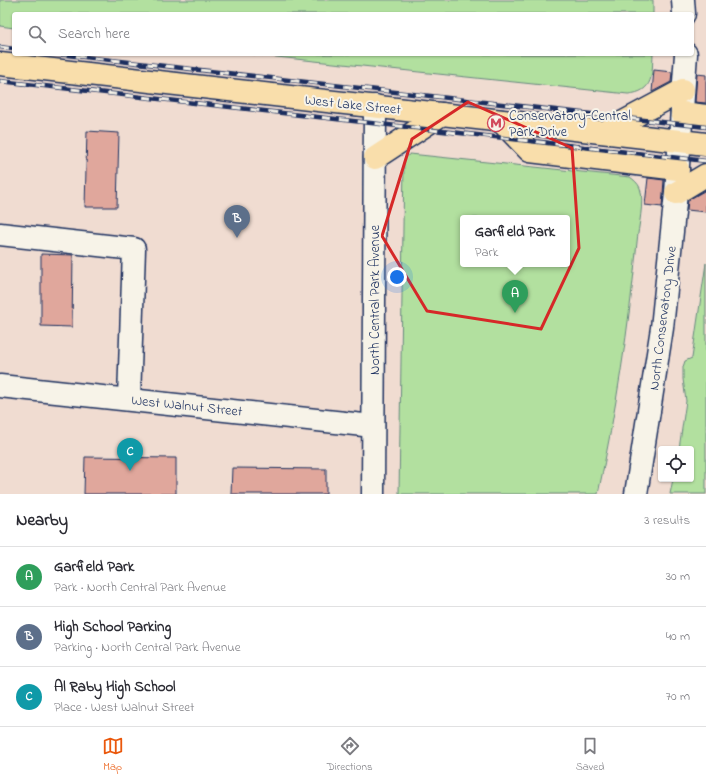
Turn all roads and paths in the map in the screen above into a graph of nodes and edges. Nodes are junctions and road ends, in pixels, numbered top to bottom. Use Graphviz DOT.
graph roads {
  1 [pos="683,0"];
  2 [pos="684,12"];
  3 [pos="686,56"];
  4 [pos="0,64"];
  5 [pos="683,90"];
  6 [pos="375,106"];
  7 [pos="682,113"];
  8 [pos="442,114"];
  9 [pos="706,116"];
  10 [pos="501,121"];
  11 [pos="605,132"];
  12 [pos="680,141"];
  13 [pos="706,144"];
  14 [pos="375,158"];
  15 [pos="678,168"];
  16 [pos="706,175"];
  17 [pos="676,194"];
  18 [pos="0,234"];
  19 [pos="0,386"];
  20 [pos="129,399"];
  21 [pos="373,426"];
  22 [pos="373,494"];
  23 [pos="636,494"];
  1 -- 2 [label="street"];
  3 -- 5 [label="street, North Conservatory Drive"];
  4 -- 6 [label="main road, West Lake Street"];
  5 -- 7 [label="street, North Conservatory Drive"];
  5 -- 11 [label="main road"];
  6 -- 8 [label="main road, West Lake Street"];
  6 -- 14 [label="street, North Central Park Avenue"];
  7 -- 9 [label="main road"];
  7 -- 12 [label="street, North Conservatory Drive"];
  8 -- 10 [label="main road, West Lake Street"];
  8 -- 14 [label="main road"];
  10 -- 11 [label="main road, West Lake Street"];
  10 -- 15 [label="main road"];
  11 -- 12 [label="main road, West Lake Street"];
  12 -- 13 [label="main road, West Lake Street"];
  12 -- 15 [label="street, North Conservatory Drive"];
  14 -- 21 [label="street, North Central Park Avenue"];
  15 -- 17 [label="street, North Conservatory Drive"];
  16 -- 17 [label="main road"];
  17 -- 23 [label="street, North Conservatory Drive"];
  18 -- 20 [label="street"];
  19 -- 20 [label="street, West Walnut Street"];
  20 -- 21 [label="street, West Walnut Street"];
  21 -- 22 [label="street, North Central Park Avenue"];
}
